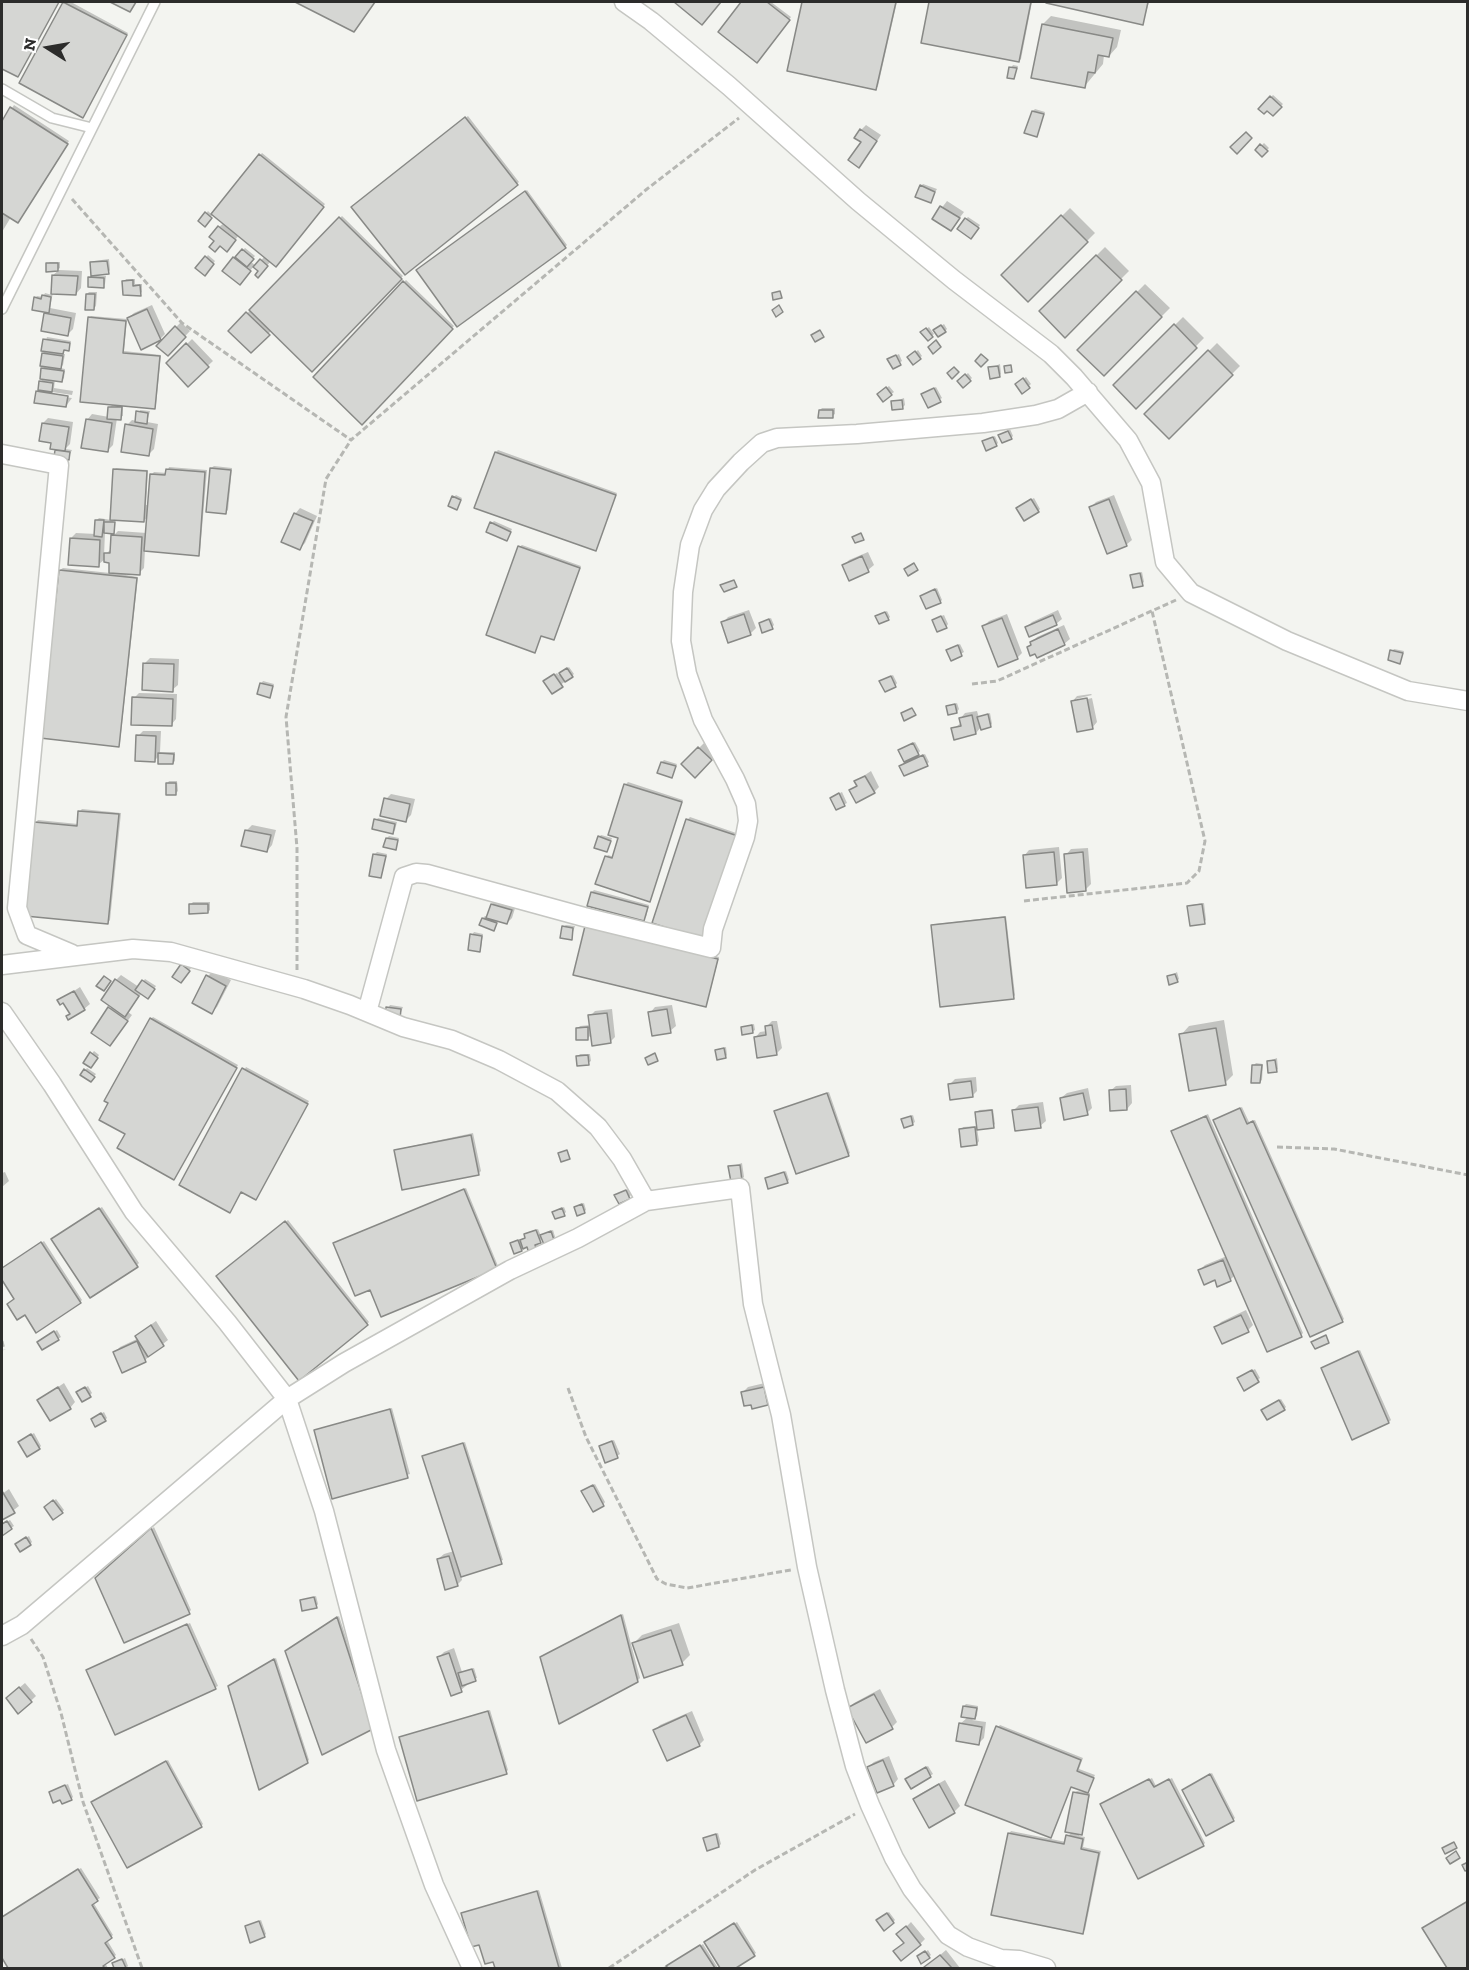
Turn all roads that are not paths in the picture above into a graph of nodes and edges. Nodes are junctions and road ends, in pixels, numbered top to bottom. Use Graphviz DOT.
graph roads {
  1 [pos="155,2"];
  2 [pos="624,2"];
  3 [pos="2,89"];
  4 [pos="92,128"];
  5 [pos="2,309"];
  6 [pos="1088,392"];
  7 [pos="2,454"];
  8 [pos="1467,701"];
  9 [pos="76,956"];
  10 [pos="2,965"];
  11 [pos="2,1012"];
  12 [pos="367,1012"];
  13 [pos="646,1200"];
  14 [pos="287,1399"];
  15 [pos="2,1636"];
  16 [pos="472,1968"];
  17 [pos="1046,1968"];
  1 -- 4 [label="lane"];
  2 -- 6 [label="street"];
  3 -- 4 [label="lane"];
  4 -- 5 [label="lane"];
  6 -- 8 [label="street"];
  6 -- 12 [label="street"];
  7 -- 9 [label="street"];
  9 -- 10 [label="street"];
  9 -- 12 [label="street"];
  11 -- 14 [label="street"];
  12 -- 13 [label="street"];
  13 -- 14 [label="street"];
  13 -- 17 [label="street"];
  14 -- 15 [label="street"];
  14 -- 16 [label="street"];
}
